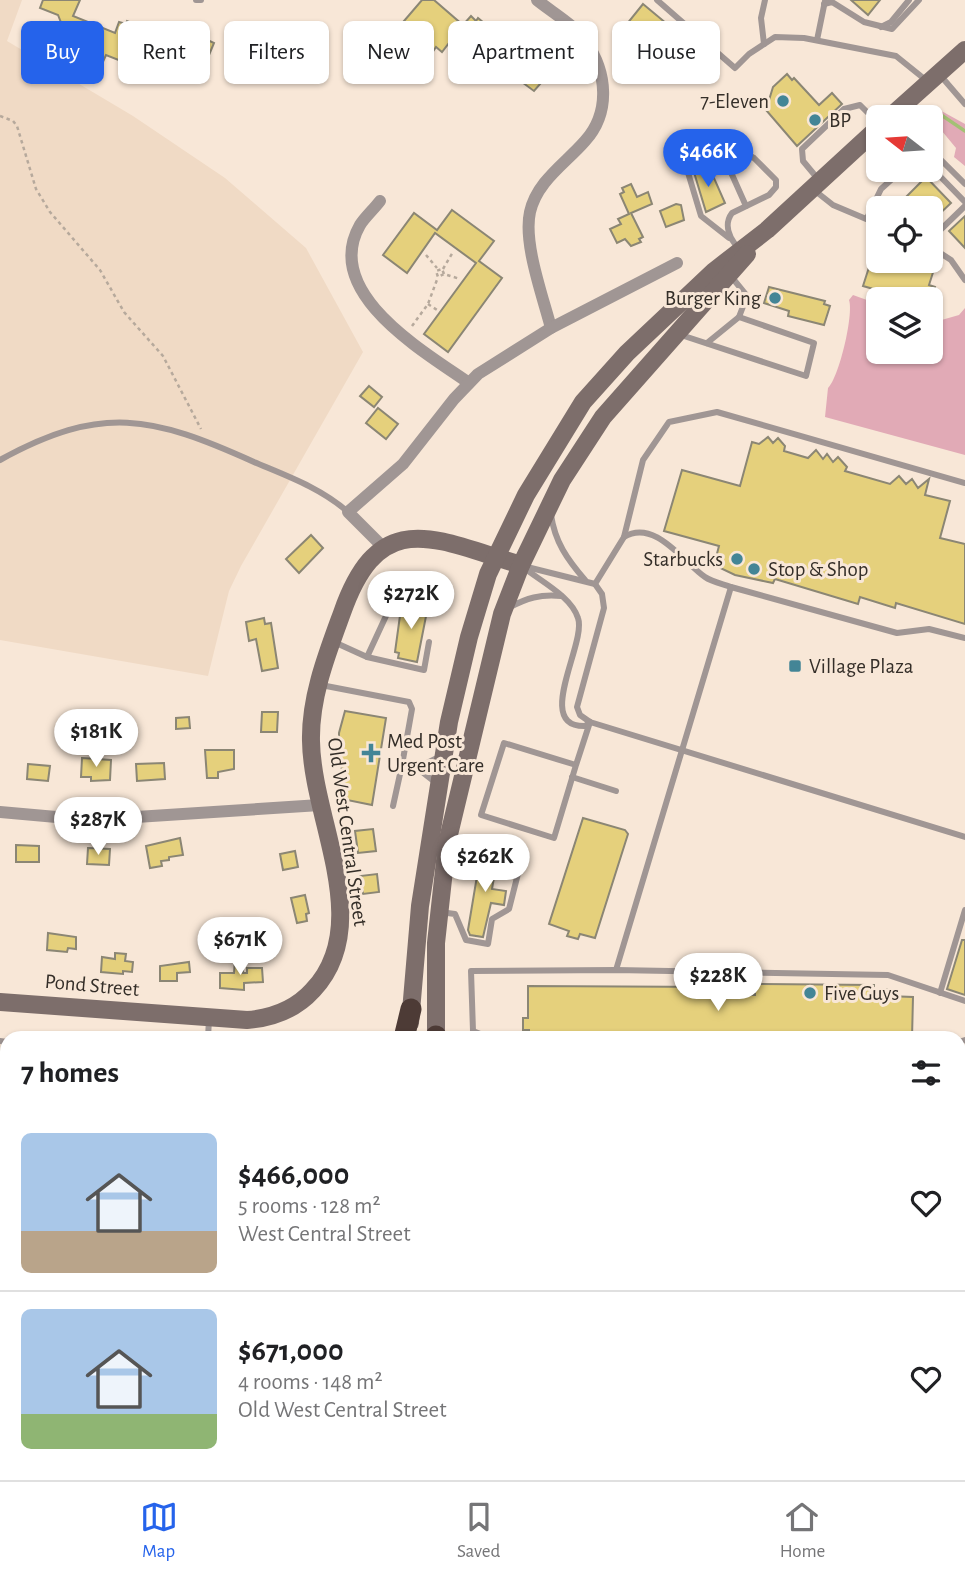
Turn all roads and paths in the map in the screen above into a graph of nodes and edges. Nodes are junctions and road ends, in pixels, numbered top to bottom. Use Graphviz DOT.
graph roads {
  1 [pos="537,0"];
  2 [pos="657,0"];
  3 [pos="765,0"];
  4 [pos="909,0"];
  5 [pos="919,0"];
  6 [pos="826,1"];
  7 [pos="879,27"];
  8 [pos="817,40"];
  9 [pos="764,44"];
  10 [pos="965,50"];
  11 [pos="933,78"];
  12 [pos="965,104"];
  13 [pos="903,105"];
  14 [pos="866,108"];
  15 [pos="0,116"];
  16 [pos="866,138"];
  17 [pos="725,159"];
  18 [pos="943,162"];
  19 [pos="943,180"];
  20 [pos="889,182"];
  21 [pos="965,184"];
  22 [pos="816,186"];
  23 [pos="878,196"];
  24 [pos="380,201"];
  25 [pos="965,204"];
  26 [pos="746,206"];
  27 [pos="866,218"];
  28 [pos="943,227"];
  29 [pos="767,230"];
  30 [pos="735,244"];
  31 [pos="453,252"];
  32 [pos="426,255"];
  33 [pos="943,255"];
  34 [pos="677,263"];
  35 [pos="440,269"];
  36 [pos="444,274"];
  37 [pos="730,274"];
  38 [pos="438,277"];
  39 [pos="460,279"];
  40 [pos="965,280"];
  41 [pos="428,304"];
  42 [pos="437,310"];
  43 [pos="739,317"];
  44 [pos="551,328"];
  45 [pos="676,333"];
  46 [pos="405,336"];
  47 [pos="707,344"];
  48 [pos="469,383"];
  49 [pos="208,441"];
  50 [pos="0,460"];
  51 [pos="965,483"];
  52 [pos="550,504"];
  53 [pos="348,512"];
  54 [pos="624,537"];
  55 [pos="383,548"];
  56 [pos="495,558"];
  57 [pos="521,565"];
  58 [pos="585,580"];
  59 [pos="595,584"];
  60 [pos="731,587"];
  61 [pos="445,589"];
  62 [pos="562,597"];
  63 [pos="503,611"];
  64 [pos="965,638"];
  65 [pos="332,641"];
  66 [pos="429,642"];
  67 [pos="367,657"];
  68 [pos="318,684"];
  69 [pos="590,722"];
  70 [pos="681,750"];
  71 [pos="443,755"];
  72 [pos="402,765"];
  73 [pos="576,765"];
  74 [pos="417,768"];
  75 [pos="572,777"];
  76 [pos="438,784"];
  77 [pos="615,791"];
  78 [pos="320,804"];
  79 [pos="393,806"];
  80 [pos="0,812"];
  81 [pos="965,837"];
  82 [pos="446,843"];
  83 [pos="438,911"];
  84 [pos="965,911"];
  85 [pos="616,970"];
  86 [pos="940,993"];
  87 [pos="965,1001"];
  88 [pos="0,1002"];
  89 [pos="411,1009"];
  90 [pos="215,1019"];
  91 [pos="211,1031"];
  92 [pos="406,1031"];
  93 [pos="410,1031"];
  94 [pos="436,1031"];
  95 [pos="473,1031"];
  1 -- 44 [label="street"];
  2 -- 9 [label="lane"];
  3 -- 9 [label="lane"];
  4 -- 7 [label="lane"];
  5 -- 7 [label="lane"];
  6 -- 7 [label="lane"];
  6 -- 8 [label="lane"];
  8 -- 9 [label="lane"];
  8 -- 11 [label="lane"];
  10 -- 11 [label="main road"];
  11 -- 12 [label="lane"];
  11 -- 13 [label="main road"];
  14 -- 22 [label="lane"];
  15 -- 49 [label="path"];
  16 -- 22 [label="main road"];
  17 -- 26 [label="lane"];
  18 -- 21 [label="lane"];
  19 -- 25 [label="lane"];
  20 -- 23 [label="lane"];
  22 -- 27 [label="lane"];
  22 -- 29 [label="main road"];
  24 -- 46 [label="street"];
  25 -- 28 [label="lane"];
  26 -- 30 [label="lane"];
  26 -- 30 [label="lane"];
  29 -- 30 [label="main road"];
  29 -- 37 [label="main road"];
  30 -- 56 [label="main road"];
  31 -- 35 [label="path"];
  32 -- 35 [label="path"];
  33 -- 40 [label="lane"];
  34 -- 44 [label="street"];
  35 -- 36 [label="path"];
  35 -- 38 [label="path"];
  36 -- 38 [label="path"];
  36 -- 39 [label="path"];
  37 -- 43 [label="lane"];
  37 -- 45 [label="main road"];
  38 -- 41 [label="path"];
  41 -- 42 [label="path"];
  41 -- 46 [label="path"];
  43 -- 47 [label="lane"];
  43 -- 47 [label="lane"];
  44 -- 48 [label="street"];
  45 -- 47 [label="lane"];
  45 -- 52 [label="main road"];
  46 -- 48 [label="street"];
  48 -- 53 [label="street"];
  49 -- 50 [label="lane"];
  49 -- 53 [label="lane"];
  51 -- 54 [label="lane"];
  52 -- 57 [label="main road"];
  52 -- 58 [label="lane"];
  53 -- 55 [label="street"];
  54 -- 59 [label="lane"];
  54 -- 60 [label="lane"];
  55 -- 56 [label="main road"];
  55 -- 65 [label="main road, Old West Central Street"];
  56 -- 57 [label="main road"];
  56 -- 71 [label="main road"];
  57 -- 58 [label="lane"];
  57 -- 62 [label="lane"];
  57 -- 63 [label="main road"];
  58 -- 59 [label="lane"];
  59 -- 69 [label="lane"];
  60 -- 64 [label="lane"];
  60 -- 70 [label="lane"];
  61 -- 67 [label="lane"];
  62 -- 63 [label="lane"];
  62 -- 69 [label="lane"];
  63 -- 82 [label="main road"];
  65 -- 67 [label="lane"];
  65 -- 68 [label="main road, Old West Central Street"];
  66 -- 67 [label="lane"];
  68 -- 72 [label="lane"];
  68 -- 78 [label="main road, Old West Central Street"];
  69 -- 70 [label="lane"];
  69 -- 73 [label="lane"];
  70 -- 81 [label="lane"];
  70 -- 85 [label="lane"];
  71 -- 74 [label="lane"];
  71 -- 76 [label="main road"];
  72 -- 74 [label="lane"];
  72 -- 79 [label="lane"];
  73 -- 75 [label="lane"];
  73 -- 75 [label="lane"];
  74 -- 76 [label="lane"];
  75 -- 77 [label="lane"];
  76 -- 89 [label="main road"];
  78 -- 80 [label="street"];
  78 -- 90 [label="main road, Old West Central Street"];
  82 -- 83 [label="main road"];
  82 -- 83 [label="lane"];
  83 -- 94 [label="main road"];
  84 -- 86 [label="lane"];
  85 -- 86 [label="lane"];
  85 -- 95 [label="lane"];
  86 -- 87 [label="lane"];
  88 -- 90 [label="main road, Pond Street"];
  89 -- 92 [label="highway"];
  89 -- 93 [label="main road"];
  90 -- 91 [label="lane"];
}
